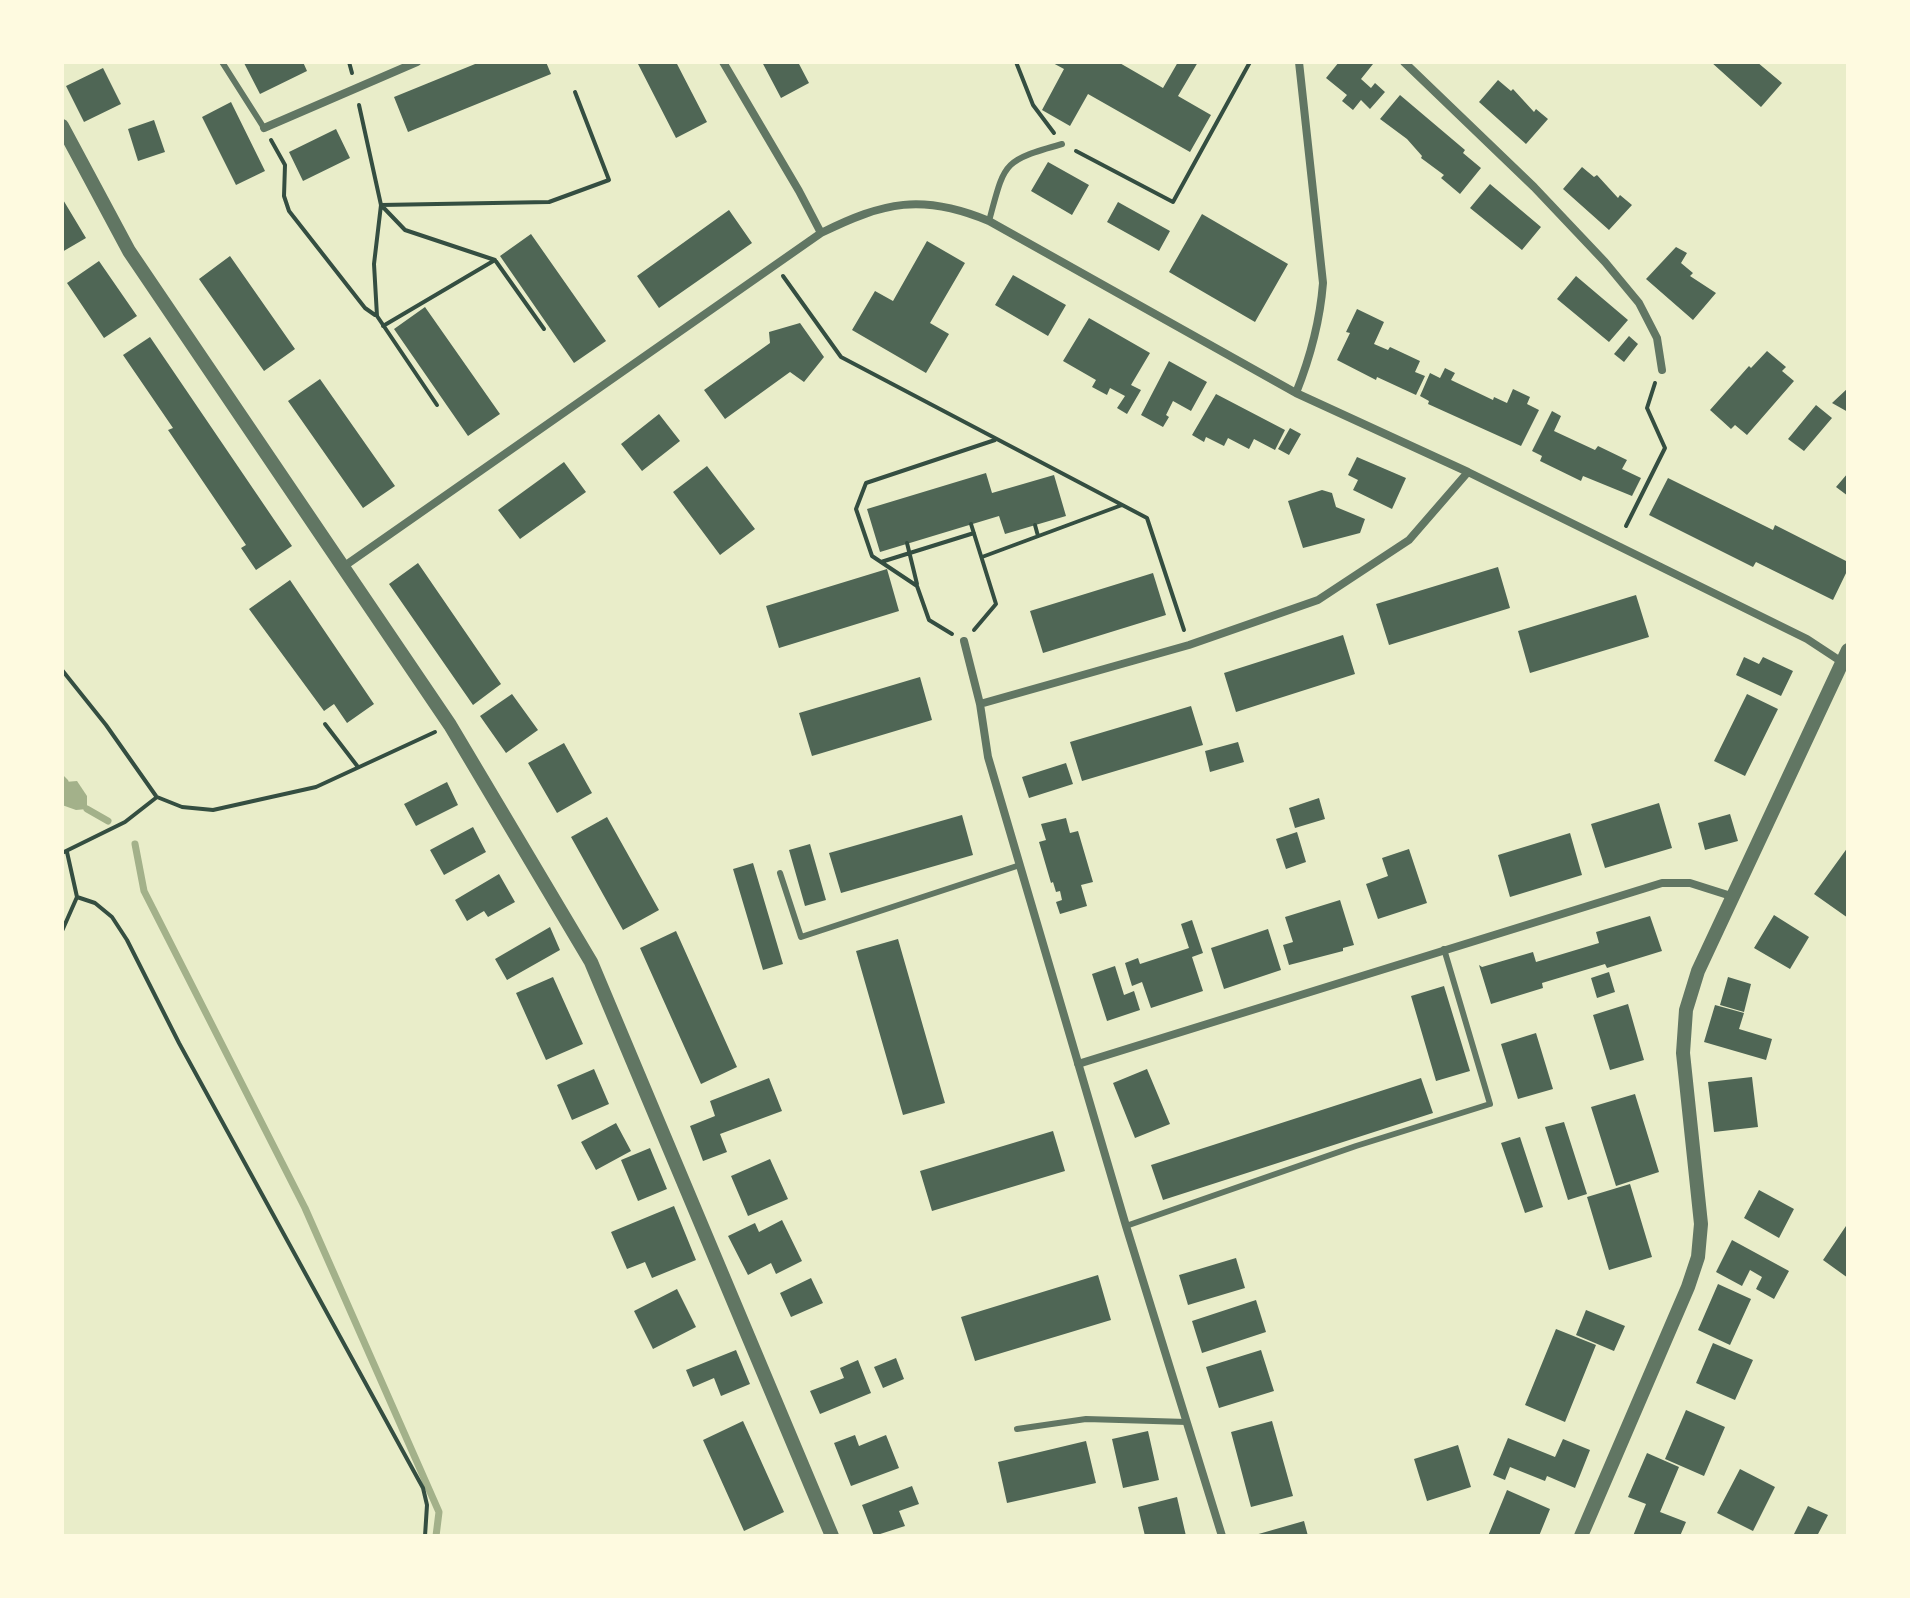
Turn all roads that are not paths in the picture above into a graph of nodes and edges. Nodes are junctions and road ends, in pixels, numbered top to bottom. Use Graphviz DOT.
graph roads {
  1 [pos="222,62"];
  2 [pos="417,62"];
  3 [pos="723,62"];
  4 [pos="1299,62"];
  5 [pos="1404,62"];
  6 [pos="62,126"];
  7 [pos="264,128"];
  8 [pos="1062,144"];
  9 [pos="989,221"];
  10 [pos="821,233"];
  11 [pos="1662,370"];
  12 [pos="1296,393"];
  13 [pos="1468,472"];
  14 [pos="343,567"];
  15 [pos="964,641"];
  16 [pos="1846,659"];
  17 [pos="980,704"];
  18 [pos="1020,865"];
  19 [pos="780,873"];
  20 [pos="1731,896"];
  21 [pos="1444,949"];
  22 [pos="1078,1064"];
  23 [pos="1126,1226"];
  24 [pos="1187,1422"];
  25 [pos="1017,1429"];
  26 [pos="832,1536"];
  27 [pos="1222,1536"];
  28 [pos="1581,1536"];
  1 -- 7 [label="lane"];
  2 -- 7 [label="street"];
  3 -- 10 [label="street"];
  4 -- 12 [label="street"];
  5 -- 11 [label="street"];
  6 -- 14 [label="street"];
  8 -- 9 [label="lane"];
  9 -- 10 [label="street"];
  9 -- 12 [label="street"];
  10 -- 14 [label="street"];
  12 -- 13 [label="street"];
  13 -- 16 [label="street"];
  13 -- 17 [label="street"];
  14 -- 26 [label="street"];
  15 -- 17 [label="street"];
  16 -- 20 [label="street"];
  17 -- 18 [label="street"];
  18 -- 19 [label="lane"];
  18 -- 22 [label="street"];
  20 -- 21 [label="street"];
  20 -- 28 [label="street"];
  21 -- 22 [label="street"];
  21 -- 23 [label="lane"];
  22 -- 23 [label="street"];
  23 -- 24 [label="street"];
  24 -- 25 [label="lane"];
  24 -- 27 [label="street"];
}
